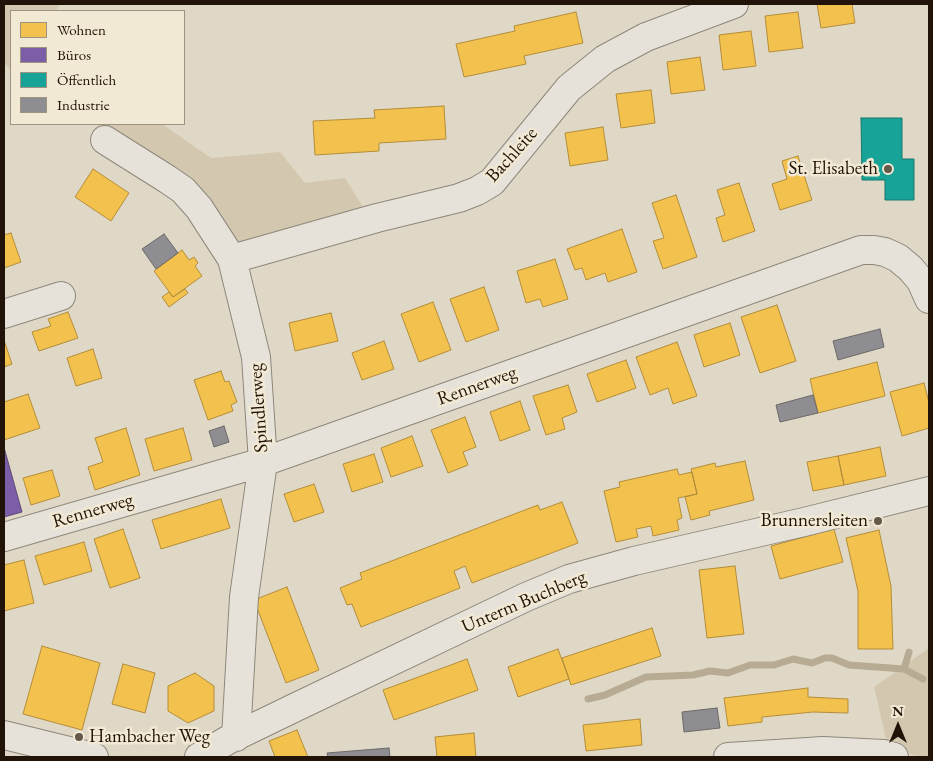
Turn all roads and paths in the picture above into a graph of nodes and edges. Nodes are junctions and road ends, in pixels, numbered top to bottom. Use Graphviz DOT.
graph roads {
  1 [pos="734,4"];
  2 [pos="105,140"];
  3 [pos="232,259"];
  4 [pos="61,296"];
  5 [pos="929,298"];
  6 [pos="4,314"];
  7 [pos="263,462"];
  8 [pos="929,491"];
  9 [pos="4,537"];
  10 [pos="4,735"];
  11 [pos="236,736"];
  12 [pos="94,757"];
  13 [pos="199,757"];
  14 [pos="728,757"];
  15 [pos="894,757"];
  1 -- 3 [label="street, Bachleite"];
  2 -- 3 [label="street, Spindlerweg"];
  3 -- 7 [label="street, Spindlerweg"];
  4 -- 6 [label="street"];
  5 -- 7 [label="street, Rennerweg"];
  7 -- 9 [label="street, Rennerweg"];
  7 -- 11 [label="street, Spindlerweg"];
  8 -- 11 [label="street, Unterm Buchberg"];
  10 -- 12 [label="street"];
  11 -- 13 [label="street, Unterm Buchberg"];
  14 -- 15 [label="street"];
}
